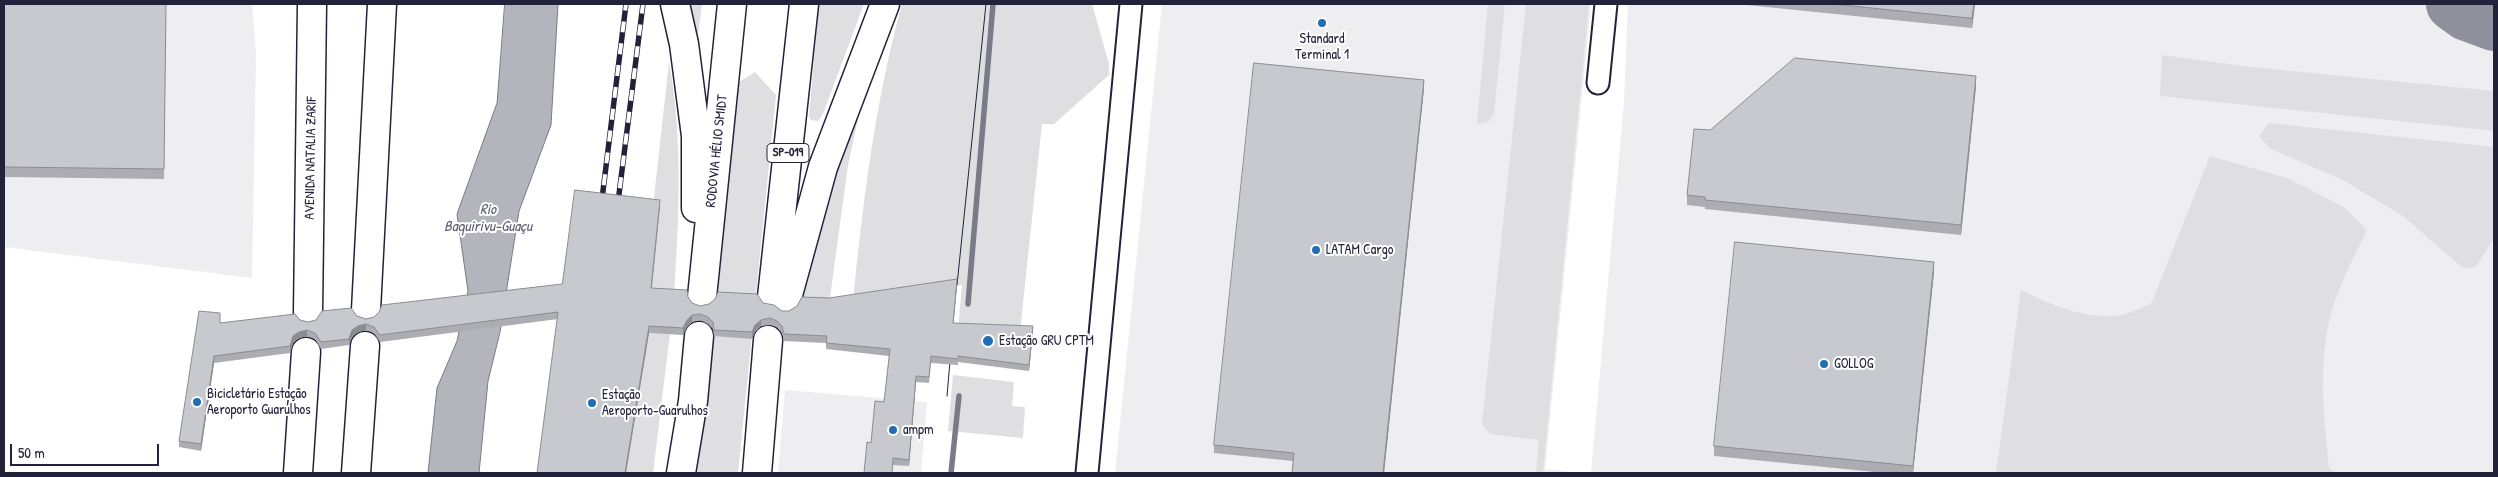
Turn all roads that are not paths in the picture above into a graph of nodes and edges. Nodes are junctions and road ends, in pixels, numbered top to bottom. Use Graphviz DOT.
graph roads {
  1 [pos="312,4"];
  2 [pos="382,4"];
  3 [pos="676,4"];
  4 [pos="732,4"];
  5 [pos="804,4"];
  6 [pos="885,4"];
  7 [pos="1132,4"];
  8 [pos="1606,4"];
  9 [pos="1598,83"];
  10 [pos="366,310"];
  11 [pos="308,313"];
  12 [pos="694,335"];
  13 [pos="775,340"];
  14 [pos="365,346"];
  15 [pos="306,352"];
  16 [pos="298,473"];
  17 [pos="356,473"];
  18 [pos="681,473"];
  19 [pos="757,473"];
  20 [pos="1087,473"];
  1 -- 11 [label="main road, AVENIDA NATALIA ZARIF"];
  2 -- 10 [label="main road"];
  3 -- 4 [label="main road, RODOVIA HÉLIO SMIDT"];
  5 -- 6 [label="main road, SP-019"];
  7 -- 20 [label="street"];
  8 -- 9 [label="street"];
  12 -- 18 [label="main road"];
  13 -- 19 [label="main road"];
  14 -- 17 [label="main road"];
  15 -- 16 [label="main road"];
}
